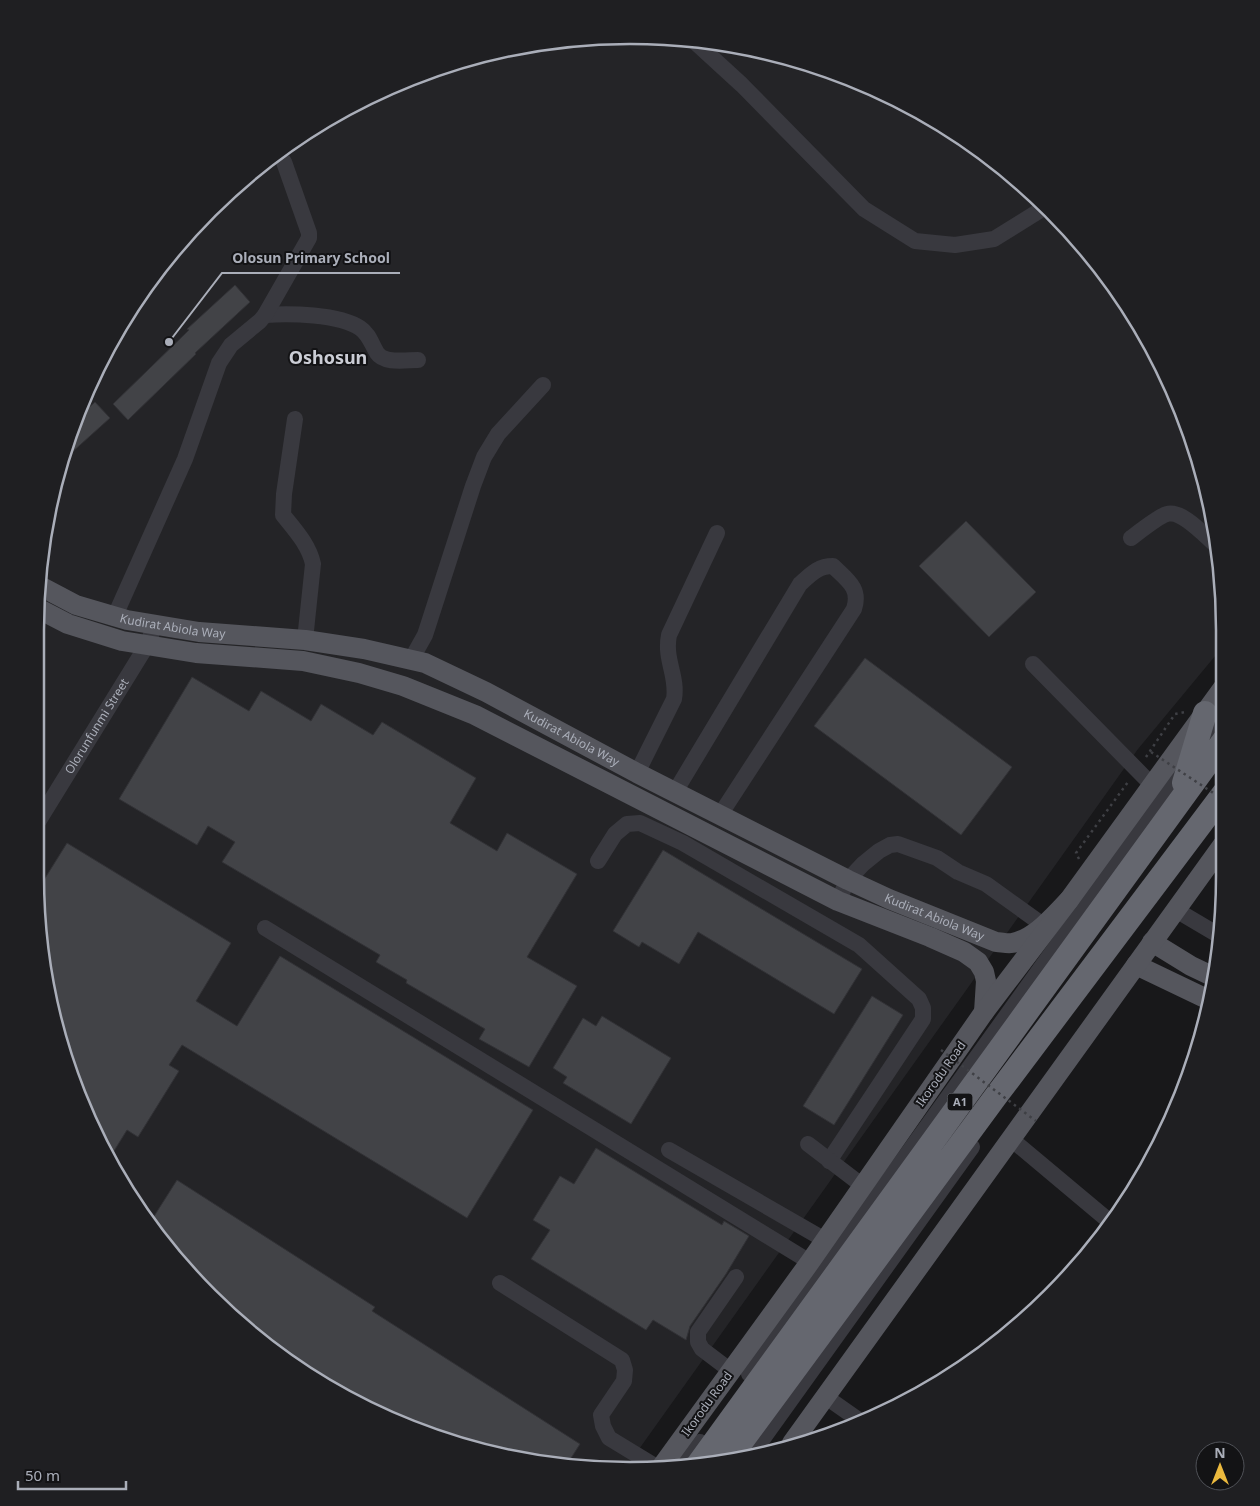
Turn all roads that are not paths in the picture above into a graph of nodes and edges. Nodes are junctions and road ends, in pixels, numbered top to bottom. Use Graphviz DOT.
graph roads {
  1 [pos="702,49"];
  2 [pos="284,162"];
  3 [pos="1040,210"];
  4 [pos="265,315"];
  5 [pos="418,360"];
  6 [pos="542,385"];
  7 [pos="295,419"];
  8 [pos="717,533"];
  9 [pos="1131,538"];
  10 [pos="1209,539"];
  11 [pos="45,589"];
  12 [pos="44,612"];
  13 [pos="114,618"];
  14 [pos="155,625"];
  15 [pos="305,640"];
  16 [pos="147,645"];
  17 [pos="411,660"];
  18 [pos="1034,664"];
  19 [pos="1215,715"];
  20 [pos="1216,750"];
  21 [pos="1191,759"];
  22 [pos="637,773"];
  23 [pos="1152,785"];
  24 [pos="675,792"];
  25 [pos="1179,800"];
  26 [pos="44,812"];
  27 [pos="1215,814"];
  28 [pos="720,815"];
  29 [pos="1216,859"];
  30 [pos="598,861"];
  31 [pos="848,880"];
  32 [pos="1069,900"];
  33 [pos="838,901"];
  34 [pos="1176,910"];
  35 [pos="1043,925"];
  36 [pos="265,928"];
  37 [pos="1213,932"];
  38 [pos="1152,942"];
  39 [pos="1136,965"];
  40 [pos="1208,974"];
  41 [pos="1203,997"];
  42 [pos="984,1012"];
  43 [pos="1011,1139"];
  44 [pos="808,1144"];
  45 [pos="669,1150"];
  46 [pos="829,1161"];
  47 [pos="863,1186"];
  48 [pos="1106,1218"];
  49 [pos="825,1240"];
  50 [pos="810,1262"];
  51 [pos="736,1277"];
  52 [pos="500,1283"];
  53 [pos="731,1371"];
  54 [pos="826,1397"];
  55 [pos="855,1417"];
  56 [pos="796,1438"];
  57 [pos="756,1448"];
  58 [pos="733,1453"];
  59 [pos="703,1457"];
  60 [pos="688,1459"];
  61 [pos="666,1461"];
  62 [pos="648,1462"];
  1 -- 3 [label="street"];
  2 -- 4 [label="street"];
  4 -- 5 [label="street"];
  4 -- 13 [label="street"];
  6 -- 17 [label="street"];
  7 -- 15 [label="street"];
  8 -- 22 [label="street"];
  9 -- 10 [label="street"];
  11 -- 13 [label="main road, Kudirat Abiola Way"];
  12 -- 16 [label="main road, Kudirat Abiola Way"];
  13 -- 14 [label="main road, Kudirat Abiola Way"];
  14 -- 15 [label="main road, Kudirat Abiola Way"];
  14 -- 16 [label="street, Olorunfunmi Street"];
  15 -- 17 [label="main road, Kudirat Abiola Way"];
  16 -- 26 [label="street, Olorunfunmi Street"];
  16 -- 33 [label="main road, Kudirat Abiola Way"];
  17 -- 22 [label="main road, Kudirat Abiola Way"];
  18 -- 23 [label="street"];
  19 -- 21 [label="highway"];
  19 -- 23 [label="main road, Ikorodu Road"];
  20 -- 25 [label="highway, A1"];
  21 -- 25 [label="highway"];
  21 -- 60 [label="street"];
  22 -- 24 [label="main road, Kudirat Abiola Way"];
  23 -- 32 [label="main road, Ikorodu Road"];
  24 -- 28 [label="main road, Kudirat Abiola Way"];
  24 -- 28 [label="street"];
  25 -- 59 [label="highway, A1"];
  27 -- 57 [label="street"];
  27 -- 58 [label="highway, A1"];
  28 -- 31 [label="main road, Kudirat Abiola Way"];
  29 -- 34 [label="main road"];
  30 -- 46 [label="street"];
  31 -- 33 [label="street"];
  31 -- 35 [label="main road, Kudirat Abiola Way"];
  31 -- 35 [label="street"];
  32 -- 35 [label="main road, Kudirat Abiola Way"];
  32 -- 42 [label="main road, Ikorodu Road"];
  33 -- 42 [label="main road, Kudirat Abiola Way"];
  34 -- 37 [label="street"];
  34 -- 38 [label="main road"];
  36 -- 50 [label="street"];
  38 -- 39 [label="main road"];
  38 -- 40 [label="main road"];
  39 -- 41 [label="main road"];
  39 -- 43 [label="main road"];
  42 -- 47 [label="main road, Ikorodu Road"];
  43 -- 48 [label="street"];
  43 -- 54 [label="main road"];
  44 -- 46 [label="street"];
  45 -- 49 [label="street"];
  46 -- 47 [label="street"];
  47 -- 49 [label="main road, Ikorodu Road"];
  49 -- 50 [label="main road, Ikorodu Road"];
  50 -- 53 [label="main road, Ikorodu Road"];
  51 -- 53 [label="street"];
  52 -- 62 [label="street"];
  53 -- 61 [label="main road, Ikorodu Road"];
  54 -- 55 [label="street"];
  54 -- 56 [label="main road"];
}
